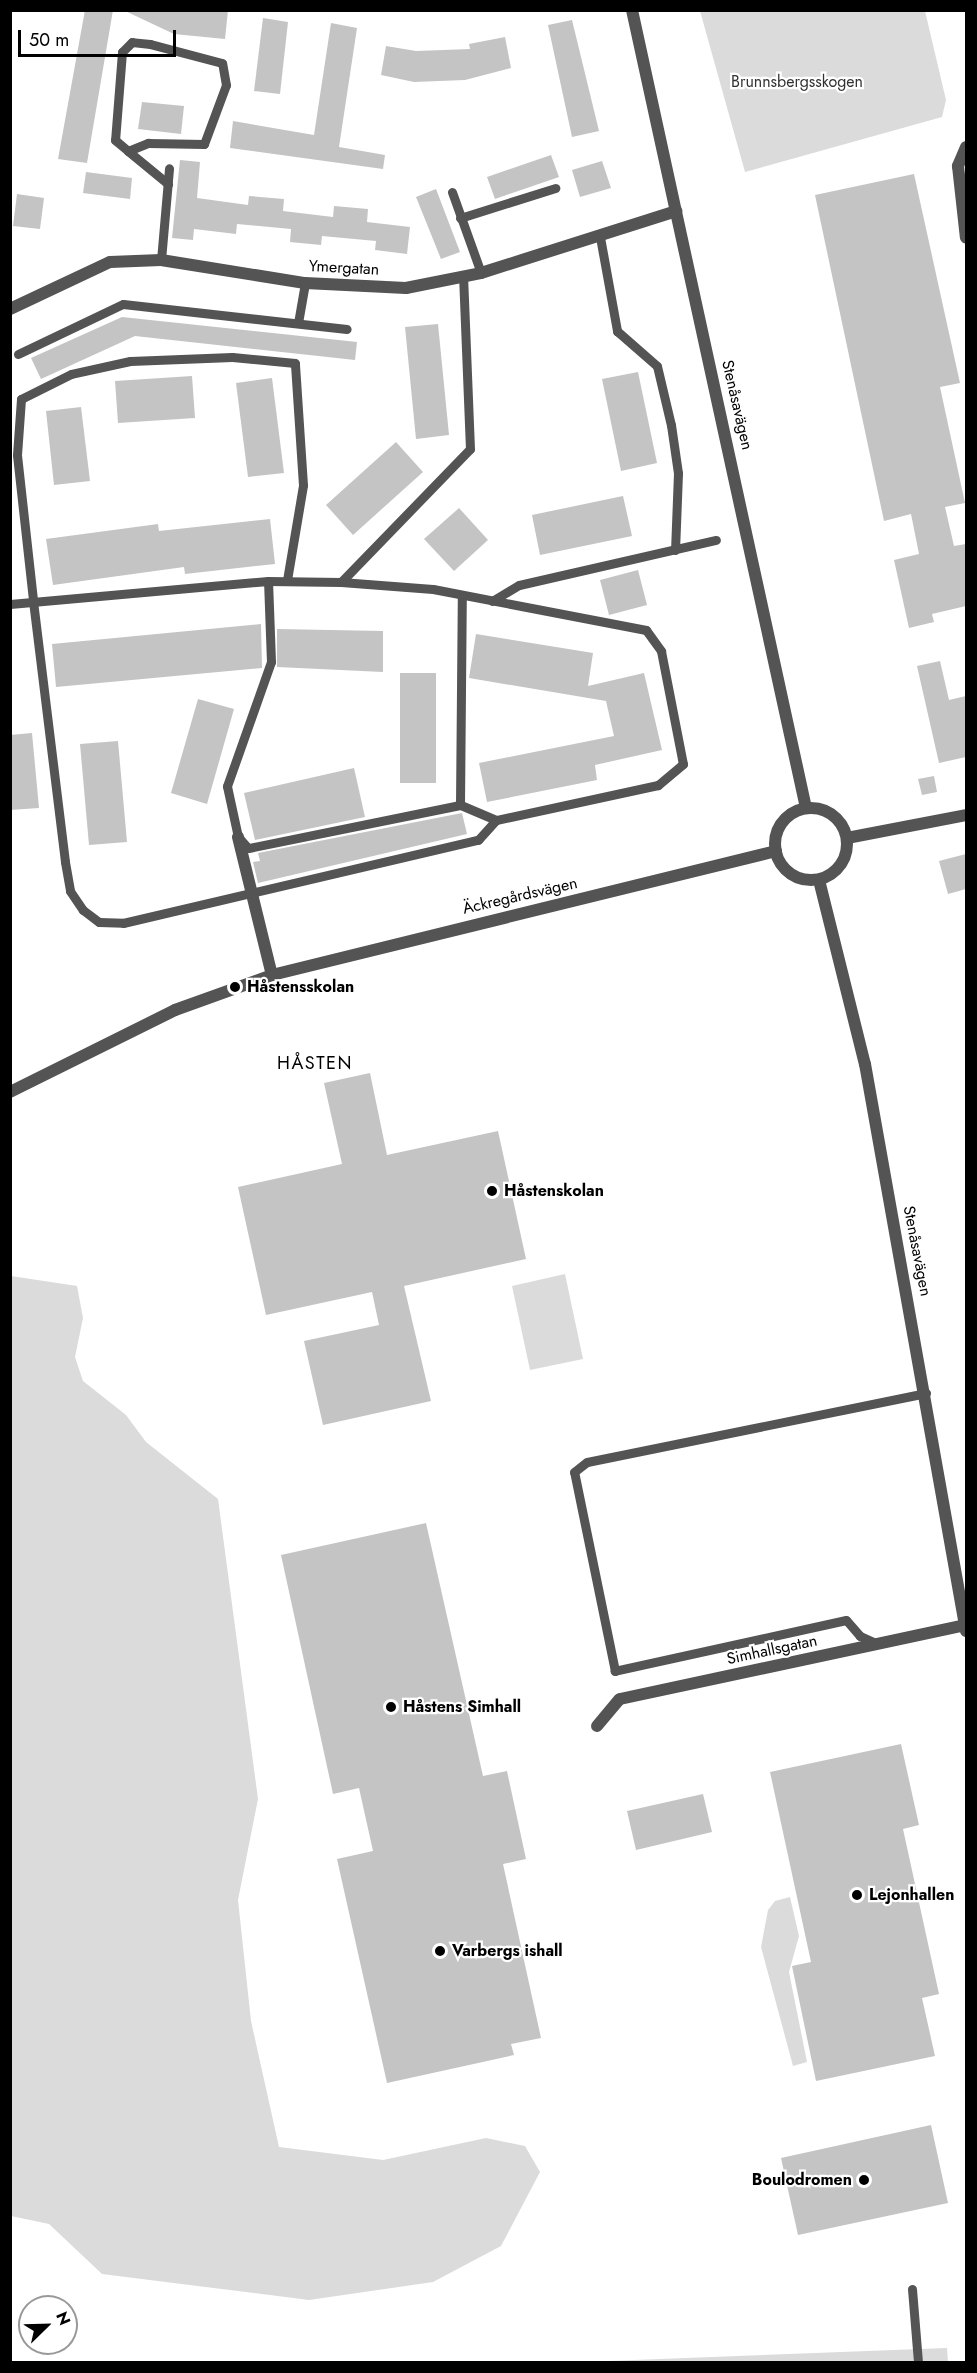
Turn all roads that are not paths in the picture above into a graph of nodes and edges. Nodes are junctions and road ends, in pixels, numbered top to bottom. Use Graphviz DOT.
graph roads {
  1 [pos="632,10"];
  2 [pos="966,147"];
  3 [pos="128,151"];
  4 [pos="169,168"];
  5 [pos="168,184"];
  6 [pos="555,188"];
  7 [pos="452,192"];
  8 [pos="676,212"];
  9 [pos="460,218"];
  10 [pos="600,237"];
  11 [pos="966,237"];
  12 [pos="161,260"];
  13 [pos="480,273"];
  14 [pos="463,278"];
  15 [pos="305,283"];
  16 [pos="10,309"];
  17 [pos="298,323"];
  18 [pos="347,328"];
  19 [pos="18,354"];
  20 [pos="716,540"];
  21 [pos="675,550"];
  22 [pos="287,580"];
  23 [pos="268,581"];
  24 [pos="341,582"];
  25 [pos="462,595"];
  26 [pos="492,601"];
  27 [pos="33,602"];
  28 [pos="10,604"];
  29 [pos="460,805"];
  30 [pos="806,808"];
  31 [pos="966,815"];
  32 [pos="496,820"];
  33 [pos="238,837"];
  34 [pos="847,838"];
  35 [pos="776,851"];
  36 [pos="819,880"];
  37 [pos="251,894"];
  38 [pos="272,975"];
  39 [pos="10,1092"];
  40 [pos="926,1393"];
  41 [pos="966,1628"];
  42 [pos="879,1644"];
  43 [pos="597,1726"];
  44 [pos="912,2289"];
  45 [pos="918,2362"];
  1 -- 8 [label="street, Stenåsavägen"];
  2 -- 11 [label="street"];
  3 -- 3 [label="lane"];
  3 -- 5 [label="lane"];
  4 -- 5 [label="lane"];
  5 -- 12 [label="lane"];
  6 -- 9 [label="lane"];
  7 -- 9 [label="lane"];
  8 -- 10 [label="street, Ymergatan"];
  8 -- 30 [label="street, Stenåsavägen"];
  9 -- 13 [label="lane"];
  10 -- 13 [label="street, Ymergatan"];
  10 -- 21 [label="lane"];
  12 -- 15 [label="street, Ymergatan"];
  12 -- 16 [label="street, Ymergatan"];
  13 -- 14 [label="street, Ymergatan"];
  14 -- 15 [label="street, Ymergatan"];
  14 -- 24 [label="lane"];
  15 -- 17 [label="lane"];
  17 -- 18 [label="lane"];
  17 -- 19 [label="lane"];
  20 -- 21 [label="lane"];
  21 -- 26 [label="lane"];
  22 -- 23 [label="lane"];
  22 -- 24 [label="lane"];
  22 -- 27 [label="lane"];
  23 -- 27 [label="lane"];
  23 -- 33 [label="lane"];
  24 -- 25 [label="lane"];
  25 -- 26 [label="lane"];
  25 -- 29 [label="lane"];
  26 -- 32 [label="lane"];
  27 -- 28 [label="lane"];
  27 -- 37 [label="lane"];
  29 -- 32 [label="lane"];
  29 -- 33 [label="lane"];
  30 -- 34 [label="street"];
  30 -- 35 [label="street"];
  31 -- 34 [label="street"];
  32 -- 37 [label="lane"];
  33 -- 37 [label="street"];
  34 -- 36 [label="street"];
  35 -- 36 [label="street"];
  35 -- 38 [label="street, Äckregårdsvägen"];
  36 -- 40 [label="street, Stenåsavägen"];
  37 -- 38 [label="street"];
  38 -- 39 [label="street, Äckregårdsvägen"];
  40 -- 41 [label="street, Stenåsavägen"];
  40 -- 42 [label="lane"];
  41 -- 42 [label="street, Simhallsgatan"];
  42 -- 43 [label="street, Simhallsgatan"];
  44 -- 45 [label="lane"];
}
